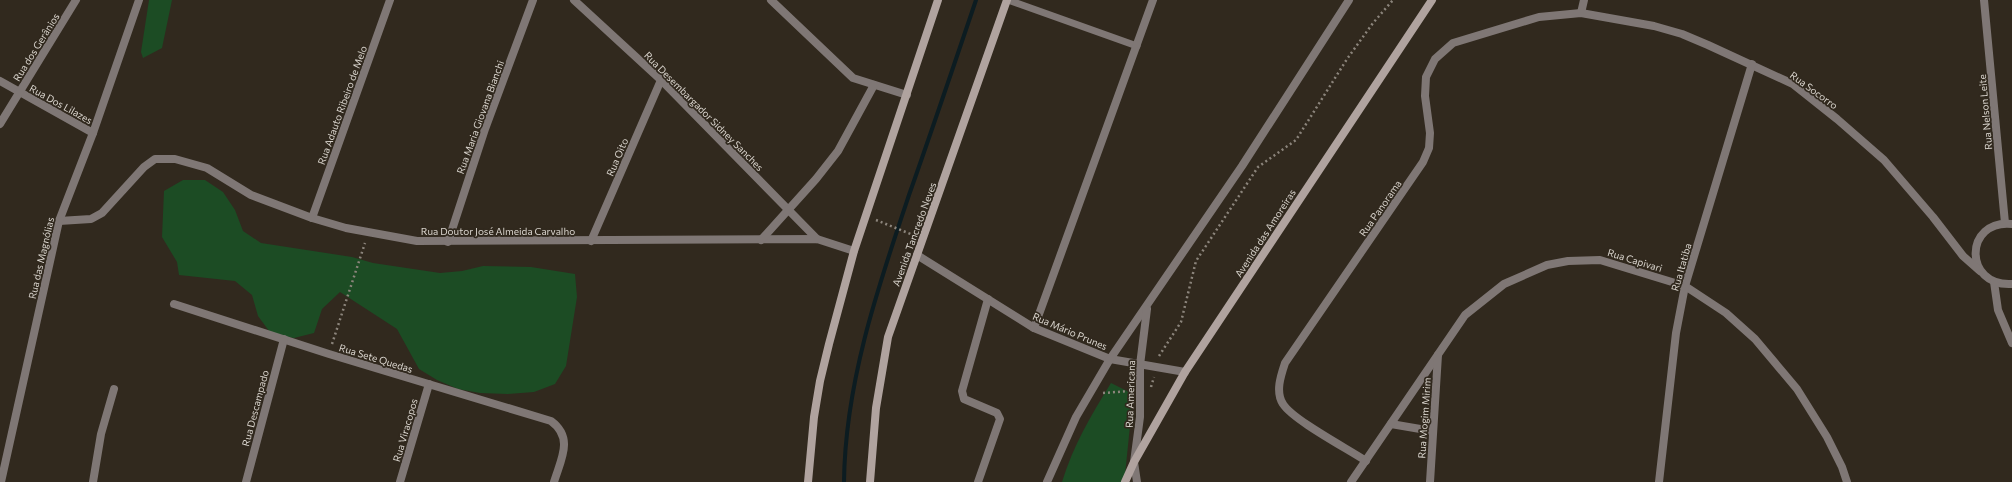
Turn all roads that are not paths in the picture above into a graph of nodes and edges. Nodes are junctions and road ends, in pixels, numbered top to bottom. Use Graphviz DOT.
graph roads {
  1 [pos="76,0"];
  2 [pos="139,0"];
  3 [pos="390,0"];
  4 [pos="533,0"];
  5 [pos="574,0"];
  6 [pos="771,0"];
  7 [pos="938,0"];
  8 [pos="1007,0"];
  9 [pos="1153,0"];
  10 [pos="1158,0"];
  11 [pos="1349,0"];
  12 [pos="1432,0"];
  13 [pos="1584,0"];
  14 [pos="1984,0"];
  15 [pos="1581,13"];
  16 [pos="1148,15"];
  17 [pos="1137,46"];
  18 [pos="1752,64"];
  19 [pos="661,80"];
  20 [pos="0,81"];
  21 [pos="874,85"];
  22 [pos="20,93"];
  23 [pos="907,95"];
  24 [pos="0,124"];
  25 [pos="93,133"];
  26 [pos="789,210"];
  27 [pos="312,218"];
  28 [pos="59,221"];
  29 [pos="2008,223"];
  30 [pos="817,239"];
  31 [pos="761,240"];
  32 [pos="592,241"];
  33 [pos="448,242"];
  34 [pos="854,251"];
  35 [pos="917,255"];
  36 [pos="1980,271"];
  37 [pos="1994,282"];
  38 [pos="2012,284"];
  39 [pos="1685,286"];
  40 [pos="988,299"];
  41 [pos="174,304"];
  42 [pos="1147,306"];
  43 [pos="1034,328"];
  44 [pos="284,340"];
  45 [pos="2012,343"];
  46 [pos="1438,355"];
  47 [pos="1110,359"];
  48 [pos="1140,365"];
  49 [pos="1185,372"];
  50 [pos="429,384"];
  51 [pos="114,389"];
  52 [pos="1390,424"];
  53 [pos="1432,431"];
  54 [pos="1366,461"];
  55 [pos="1134,462"];
  56 [pos="1,482"];
  57 [pos="93,482"];
  58 [pos="246,482"];
  59 [pos="400,482"];
  60 [pos="554,482"];
  61 [pos="808,482"];
  62 [pos="870,482"];
  63 [pos="978,482"];
  64 [pos="1047,482"];
  65 [pos="1125,482"];
  66 [pos="1137,482"];
  67 [pos="1351,482"];
  68 [pos="1430,482"];
  69 [pos="1659,482"];
  70 [pos="1847,482"];
  1 -- 22 [label="street, Rua dos Gerânios"];
  2 -- 25 [label="street, Rua das Magnólias"];
  3 -- 27 [label="street, Rua Adauto Ribeiro de Melo"];
  4 -- 33 [label="street, Rua Maria Giovana Bianchi"];
  5 -- 19 [label="street, Rua Desembargador Sidney Sanches"];
  6 -- 21 [label="street"];
  7 -- 23 [label="main road"];
  8 -- 17 [label="lane"];
  8 -- 35 [label="main road, Avenida Tancredo Neves"];
  9 -- 16 [label="street"];
  10 -- 16 [label="street"];
  11 -- 42 [label="street"];
  12 -- 49 [label="main road, Avenida das Amoreiras"];
  13 -- 15 [label="street"];
  14 -- 29 [label="street, Rua Nelson Leite"];
  15 -- 18 [label="street, Rua Socorro"];
  15 -- 54 [label="street, Rua Panorama"];
  16 -- 17 [label="street"];
  17 -- 43 [label="street"];
  18 -- 36 [label="street, Rua Socorro"];
  18 -- 39 [label="street, Rua Itatiba"];
  19 -- 26 [label="street, Rua Desembargador Sidney Sanches"];
  19 -- 32 [label="street, Rua Oito"];
  20 -- 22 [label="street, Rua Dos Lilazes"];
  21 -- 23 [label="street"];
  21 -- 26 [label="street"];
  22 -- 24 [label="street, Rua dos Gerânios"];
  22 -- 25 [label="street, Rua Dos Lilazes"];
  23 -- 34 [label="main road"];
  25 -- 28 [label="street, Rua das Magnólias"];
  26 -- 30 [label="street, Rua Desembargador Sidney Sanches"];
  26 -- 31 [label="street"];
  27 -- 28 [label="street, Rua Doutor José Almeida Carvalho"];
  27 -- 33 [label="street, Rua Doutor José Almeida Carvalho"];
  28 -- 56 [label="street, Rua das Magnólias"];
  29 -- 36 [label="street"];
  30 -- 31 [label="street, Rua Doutor José Almeida Carvalho"];
  30 -- 34 [label="street, Rua Doutor José Almeida Carvalho"];
  31 -- 32 [label="street, Rua Doutor José Almeida Carvalho"];
  32 -- 33 [label="street, Rua Doutor José Almeida Carvalho"];
  34 -- 61 [label="main road"];
  35 -- 40 [label="street, Rua Mário Prunes"];
  35 -- 62 [label="main road, Avenida Tancredo Neves"];
  36 -- 37 [label="street, Rua Socorro"];
  37 -- 38 [label="street"];
  37 -- 45 [label="street"];
  39 -- 46 [label="street, Rua Capivari"];
  39 -- 69 [label="street, Rua Itatiba"];
  39 -- 70 [label="street, Rua Capivari"];
  40 -- 43 [label="street, Rua Mário Prunes"];
  40 -- 63 [label="street"];
  41 -- 44 [label="street, Rua Sete Quedas"];
  42 -- 47 [label="street"];
  42 -- 48 [label="street, Rua Americana"];
  43 -- 47 [label="street, Rua Mário Prunes"];
  44 -- 50 [label="street, Rua Sete Quedas"];
  44 -- 58 [label="street, Rua Descampado"];
  46 -- 52 [label="street, Rua Capivari"];
  46 -- 53 [label="street, Rua Mogim Mirim"];
  47 -- 48 [label="street, Rua Mário Prunes"];
  47 -- 64 [label="street"];
  48 -- 49 [label="street, Rua Mário Prunes"];
  48 -- 55 [label="street, Rua Americana"];
  49 -- 55 [label="main road, Avenida das Amoreiras"];
  50 -- 59 [label="street, Rua Viracopos"];
  50 -- 60 [label="street, Rua Sete Quedas"];
  51 -- 57 [label="street"];
  52 -- 53 [label="street"];
  52 -- 54 [label="street, Rua Capivari"];
  53 -- 68 [label="street, Rua Mogim Mirim"];
  54 -- 67 [label="street, Rua Capivari"];
  55 -- 65 [label="main road, Avenida das Amoreiras"];
  55 -- 66 [label="street, Rua Americana"];
}
